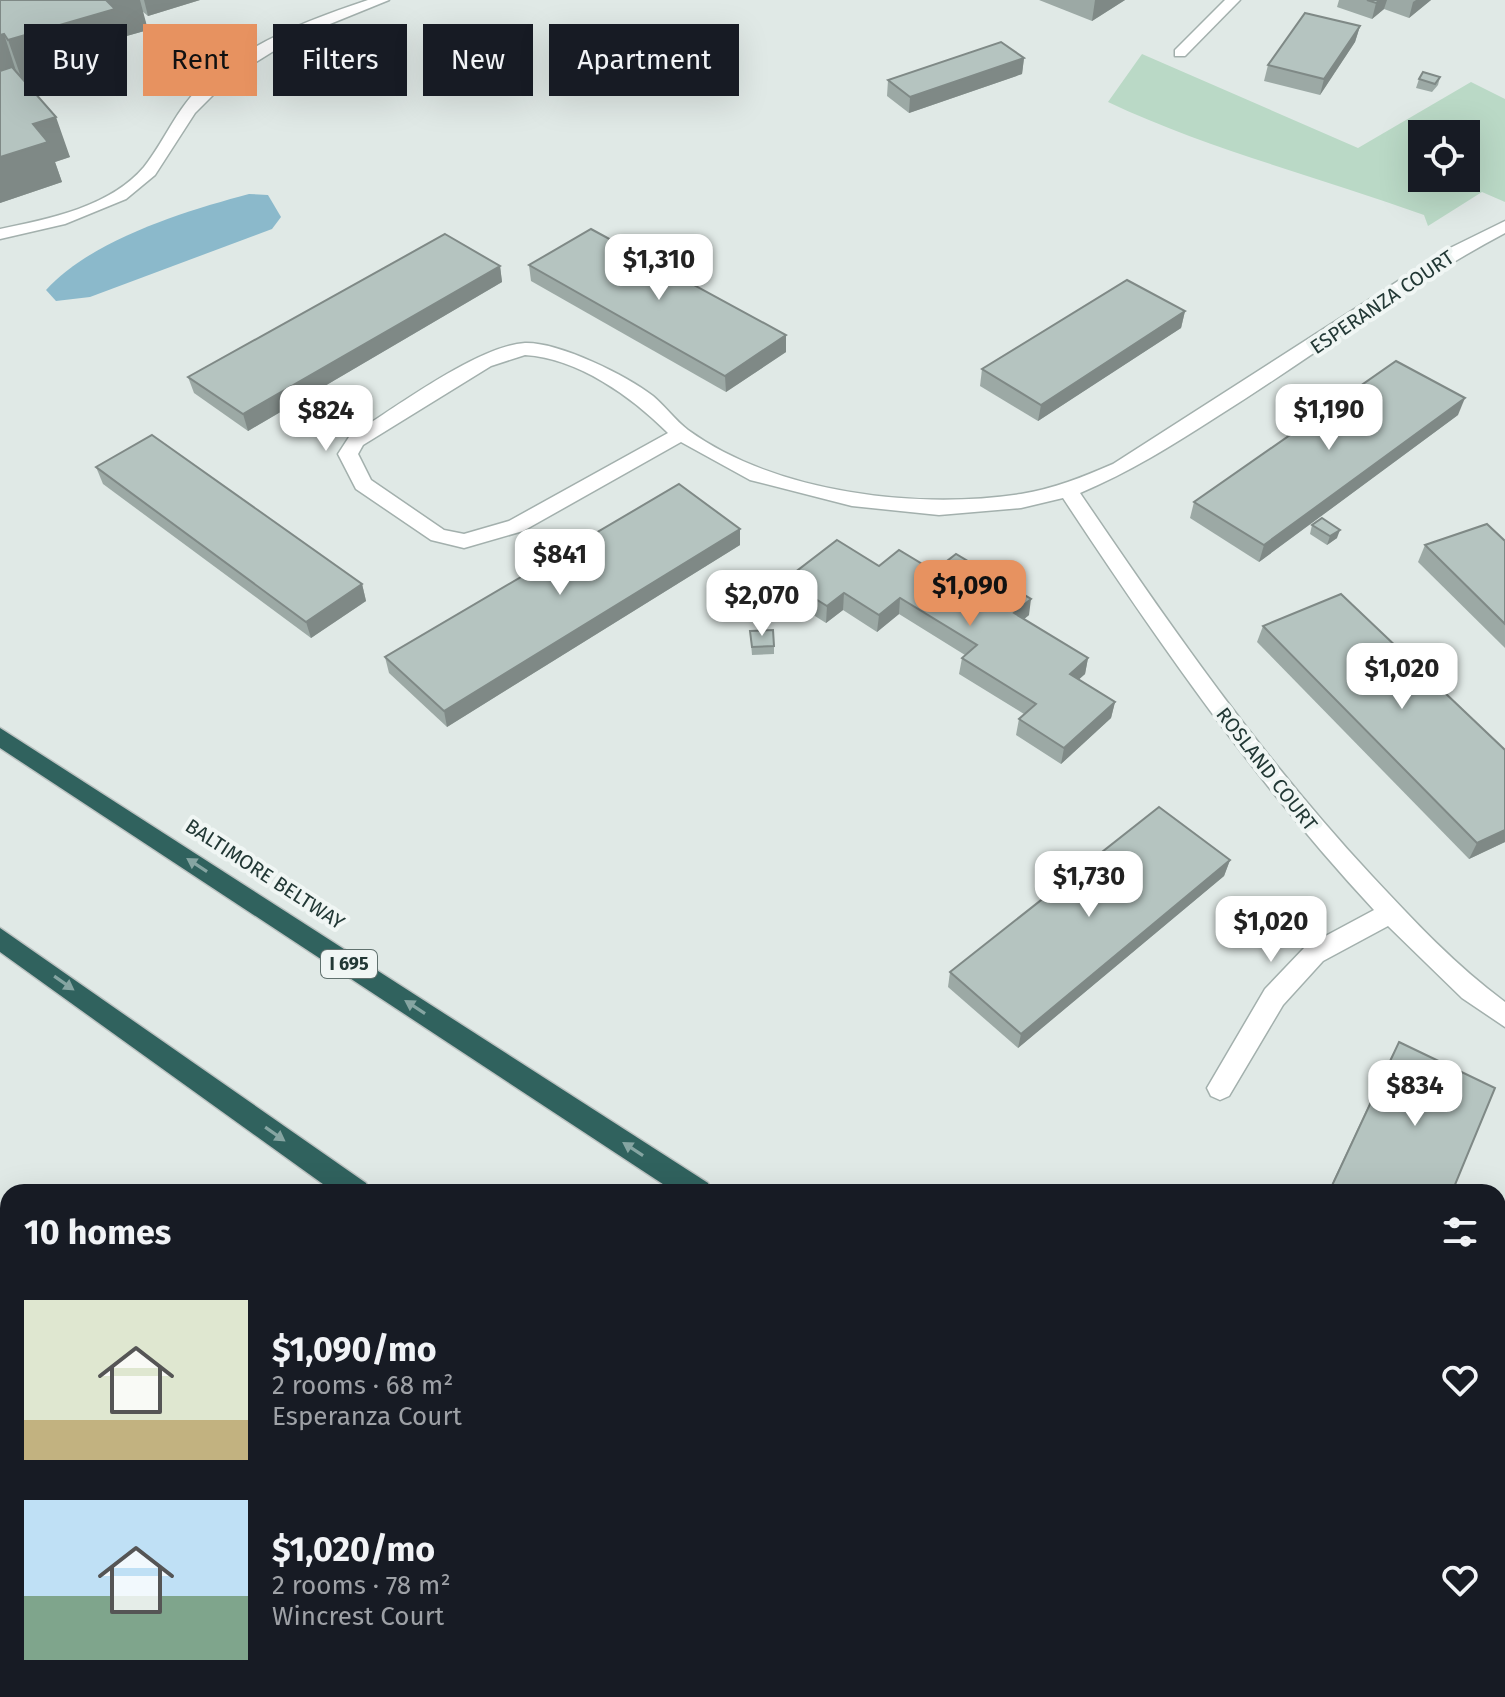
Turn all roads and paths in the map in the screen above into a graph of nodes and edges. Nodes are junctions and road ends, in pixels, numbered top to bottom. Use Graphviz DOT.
graph roads {
  1 [pos="382,0"];
  2 [pos="1233,0"];
  3 [pos="1180,53"];
  4 [pos="1505,226"];
  5 [pos="0,234"];
  6 [pos="681,434"];
  7 [pos="1068,490"];
  8 [pos="0,737"];
  9 [pos="1391,913"];
  10 [pos="0,938"];
  11 [pos="1505,1016"];
  12 [pos="1220,1088"];
  13 [pos="345,1184"];
  14 [pos="686,1184"];
  1 -- 5 [label="street"];
  2 -- 3 [label="street"];
  4 -- 7 [label="street, ESPERANZA COURT"];
  6 -- 6 [label="street, ESPERANZA COURT"];
  6 -- 7 [label="street, ESPERANZA COURT"];
  7 -- 9 [label="street, ROSLAND COURT"];
  14 -- 8 [label="highway, BALTIMORE BELTWAY / I 695, one-way"];
  9 -- 11 [label="street, ROSLAND COURT"];
  9 -- 12 [label="street"];
  10 -- 13 [label="highway, one-way"];
}
